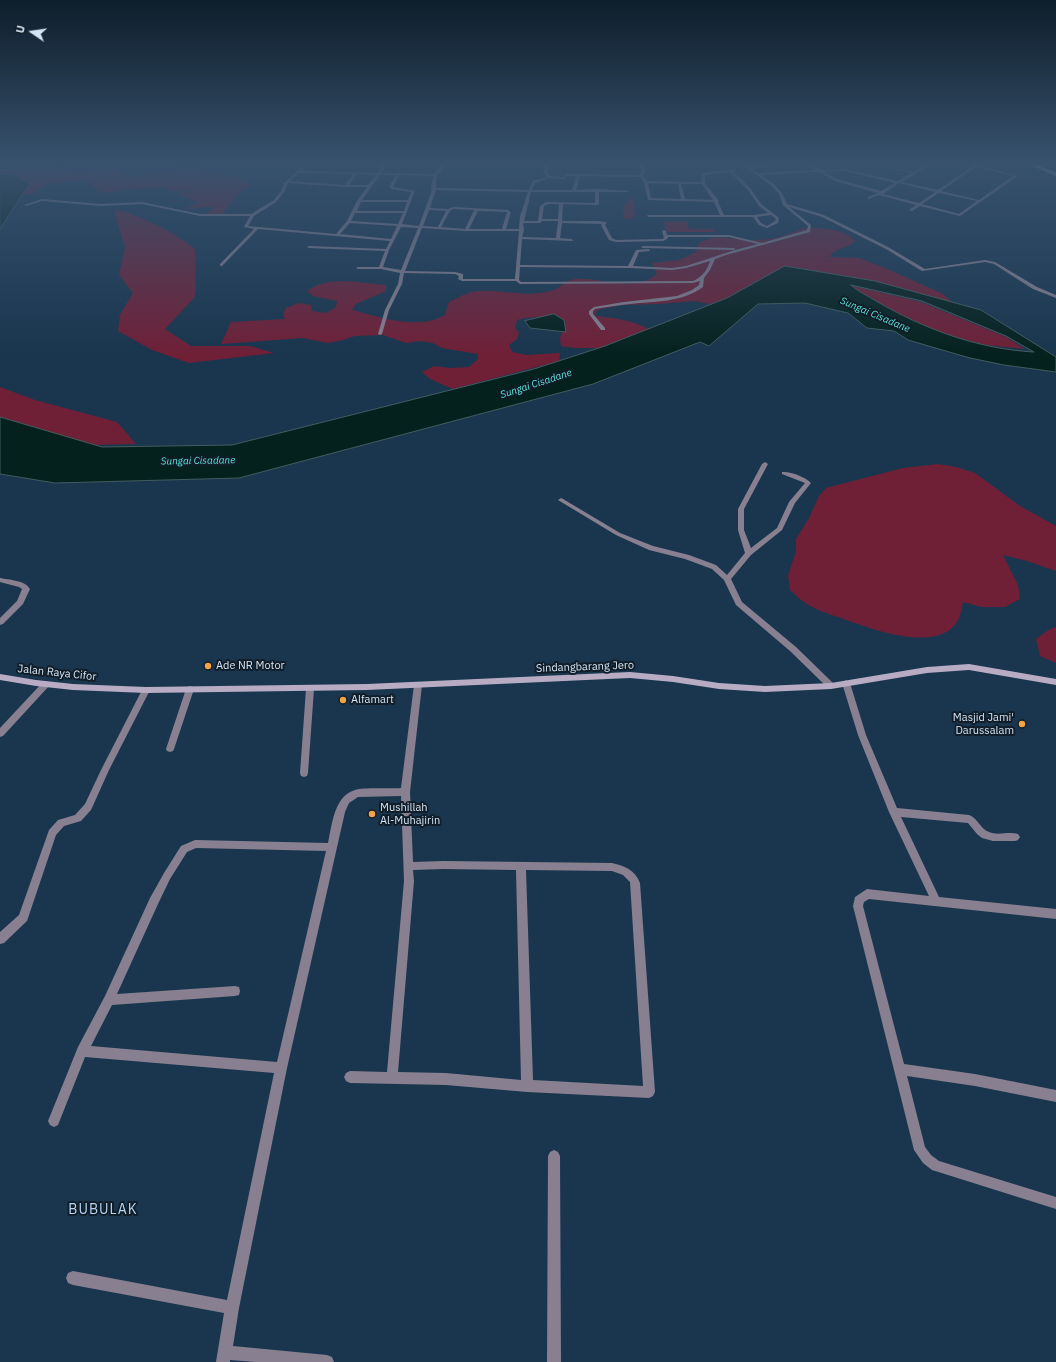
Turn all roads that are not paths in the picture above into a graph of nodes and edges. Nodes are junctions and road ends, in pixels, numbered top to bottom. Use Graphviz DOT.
graph roads {
  1 [pos="257,228"];
  2 [pos="265,229"];
  3 [pos="342,229"];
  4 [pos="398,229"];
  5 [pos="420,229"];
  6 [pos="447,229"];
  7 [pos="559,229"];
  8 [pos="605,229"];
  9 [pos="809,229"];
  10 [pos="847,229"];
  11 [pos="466,230"];
  12 [pos="504,230"];
  13 [pos="522,230"];
  14 [pos="664,230"];
  15 [pos="338,234"];
  16 [pos="666,236"];
  17 [pos="521,238"];
  18 [pos="558,238"];
  19 [pos="392,240"];
  20 [pos="572,240"];
  21 [pos="761,243"];
  22 [pos="309,247"];
  23 [pos="643,247"];
  24 [pos="741,249"];
  25 [pos="387,250"];
  26 [pos="681,251"];
  27 [pos="713,259"];
  28 [pos="222,265"];
  29 [pos="518,266"];
  30 [pos="630,267"];
  31 [pos="358,268"];
  32 [pos="381,268"];
  33 [pos="402,272"];
  34 [pos="702,279"];
  35 [pos="517,280"];
  36 [pos="1056,297"];
  37 [pos="603,329"];
  38 [pos="380,334"];
  39 [pos="764,464"];
  40 [pos="784,473"];
  41 [pos="561,500"];
  42 [pos="750,553"];
  43 [pos="727,579"];
  44 [pos="0,580"];
  45 [pos="0,622"];
  46 [pos="0,677"];
  47 [pos="1056,682"];
  48 [pos="846,683"];
  49 [pos="46,684"];
  50 [pos="418,685"];
  51 [pos="831,686"];
  52 [pos="190,689"];
  53 [pos="310,689"];
  54 [pos="112,690"];
  55 [pos="146,690"];
  56 [pos="0,734"];
  57 [pos="170,749"];
  58 [pos="304,773"];
  59 [pos="405,792"];
  60 [pos="894,812"];
  61 [pos="1015,837"];
  62 [pos="331,847"];
  63 [pos="408,866"];
  64 [pos="521,866"];
  65 [pos="936,902"];
  66 [pos="1056,914"];
  67 [pos="0,939"];
  68 [pos="235,991"];
  69 [pos="109,1000"];
  70 [pos="82,1051"];
  71 [pos="281,1068"];
  72 [pos="900,1069"];
  73 [pos="350,1077"];
  74 [pos="392,1077"];
  75 [pos="528,1086"];
  76 [pos="1056,1096"];
  77 [pos="54,1121"];
  78 [pos="554,1156"];
  79 [pos="1056,1203"];
  80 [pos="73,1278"];
  81 [pos="232,1308"];
  82 [pos="224,1357"];
  83 [pos="327,1362"];
  84 [pos="554,1362"];
  1 -- 28 [label="street"];
  2 -- 15 [label="street"];
  3 -- 15 [label="street"];
  4 -- 19 [label="street"];
  5 -- 33 [label="street"];
  6 -- 11 [label="street"];
  7 -- 18 [label="street"];
  8 -- 16 [label="street"];
  9 -- 21 [label="street"];
  10 -- 36 [label="street"];
  11 -- 12 [label="street"];
  12 -- 13 [label="street"];
  13 -- 17 [label="street"];
  14 -- 16 [label="street"];
  15 -- 19 [label="street"];
  16 -- 21 [label="street"];
  17 -- 18 [label="street"];
  17 -- 29 [label="street"];
  18 -- 20 [label="street"];
  19 -- 25 [label="street"];
  21 -- 24 [label="street"];
  22 -- 25 [label="street"];
  23 -- 24 [label="street"];
  24 -- 27 [label="street"];
  25 -- 32 [label="street"];
  26 -- 30 [label="street"];
  27 -- 30 [label="street"];
  27 -- 34 [label="street"];
  29 -- 30 [label="street"];
  29 -- 35 [label="street"];
  31 -- 32 [label="street"];
  32 -- 33 [label="street"];
  33 -- 35 [label="street"];
  33 -- 38 [label="street"];
  34 -- 35 [label="street"];
  34 -- 37 [label="street"];
  39 -- 42 [label="street"];
  40 -- 42 [label="street"];
  41 -- 43 [label="street"];
  42 -- 43 [label="street"];
  43 -- 51 [label="street"];
  44 -- 45 [label="street"];
  46 -- 49 [label="street, Jalan Raya Cifor"];
  47 -- 48 [label="street, Sindangbarang Jero"];
  48 -- 51 [label="street, Sindangbarang Jero"];
  48 -- 60 [label="street"];
  49 -- 54 [label="street, Jalan Raya Cifor"];
  49 -- 56 [label="street"];
  50 -- 51 [label="street, Sindangbarang Jero"];
  50 -- 53 [label="street, Sindangbarang Jero"];
  50 -- 59 [label="street"];
  52 -- 53 [label="street, Sindangbarang Jero"];
  52 -- 55 [label="street, Sindangbarang Jero"];
  52 -- 57 [label="street"];
  53 -- 58 [label="street"];
  54 -- 55 [label="street, Sindangbarang Jero"];
  55 -- 67 [label="street"];
  59 -- 62 [label="street"];
  59 -- 63 [label="street"];
  60 -- 61 [label="street"];
  60 -- 65 [label="street"];
  62 -- 69 [label="street"];
  62 -- 71 [label="street"];
  63 -- 64 [label="street"];
  63 -- 74 [label="street"];
  64 -- 75 [label="street"];
  64 -- 75 [label="street"];
  65 -- 66 [label="street"];
  65 -- 72 [label="street"];
  68 -- 69 [label="street"];
  69 -- 70 [label="street"];
  70 -- 71 [label="street"];
  70 -- 77 [label="street"];
  71 -- 81 [label="street"];
  72 -- 76 [label="street"];
  72 -- 79 [label="street"];
  73 -- 74 [label="street"];
  74 -- 75 [label="street"];
  78 -- 84 [label="street"];
  80 -- 81 [label="street"];
  81 -- 82 [label="street"];
  82 -- 83 [label="street"];
}
